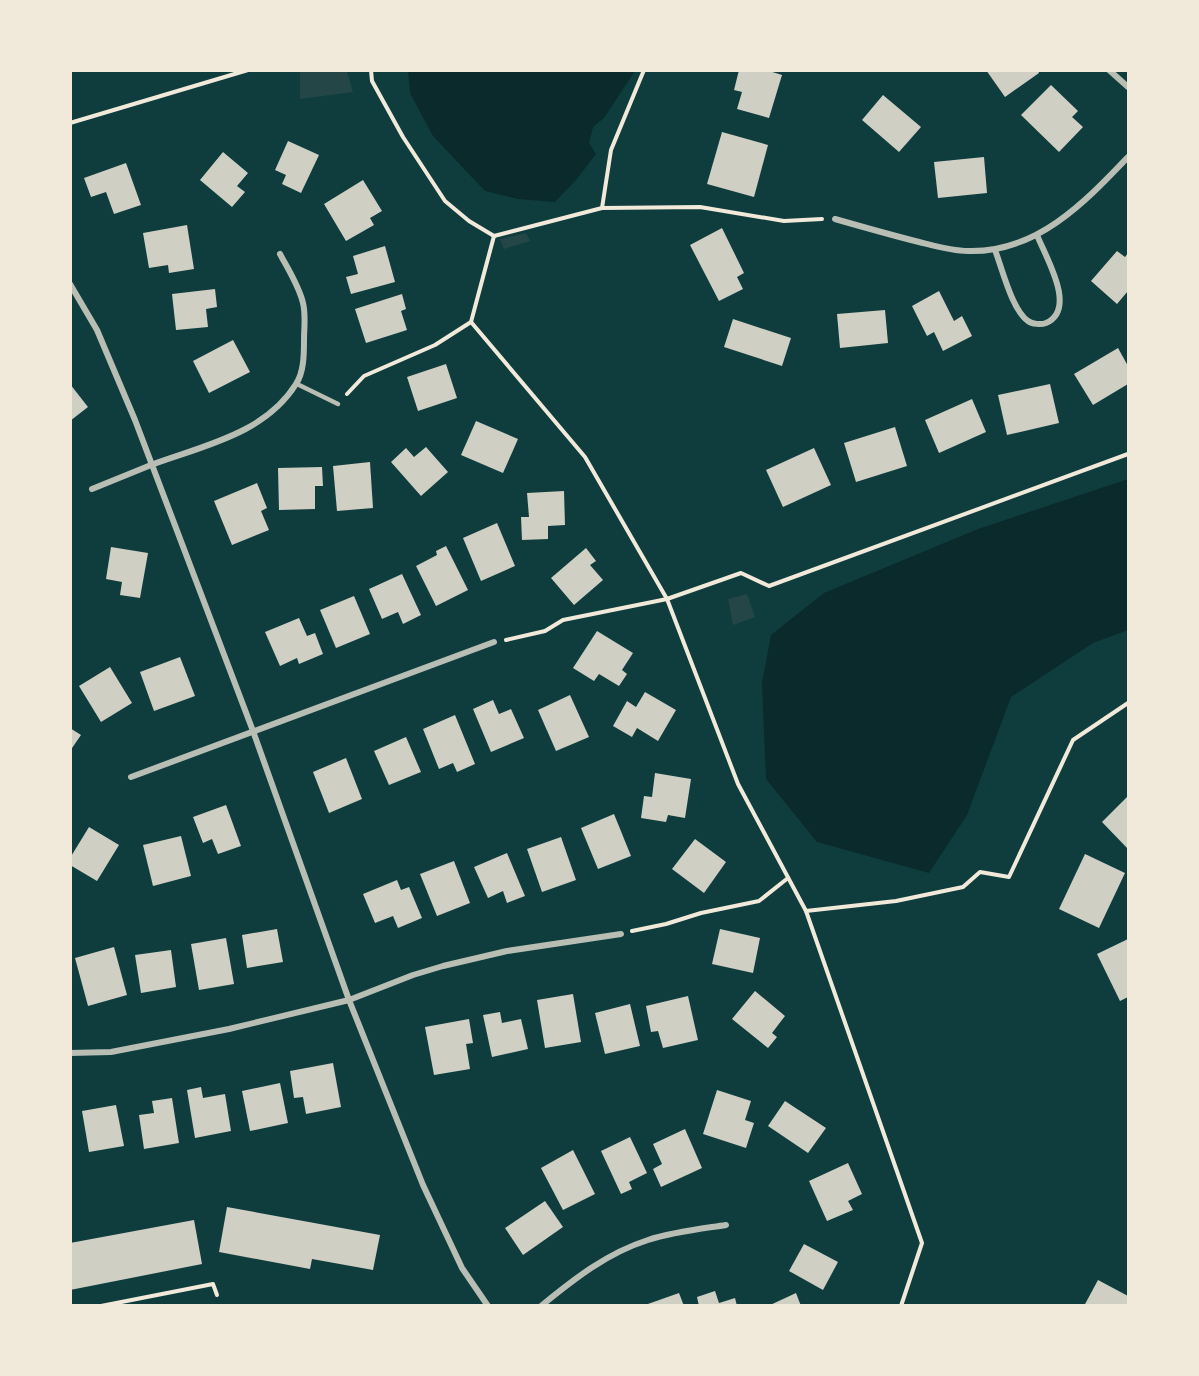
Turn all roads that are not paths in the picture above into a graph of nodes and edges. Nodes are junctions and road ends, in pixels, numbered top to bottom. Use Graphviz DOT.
graph roads {
  1 [pos="1109,70"];
  2 [pos="1128,87"];
  3 [pos="1128,157"];
  4 [pos="835,219"];
  5 [pos="1036,235"];
  6 [pos="995,250"];
  7 [pos="280,254"];
  8 [pos="70,284"];
  9 [pos="297,384"];
  10 [pos="338,404"];
  11 [pos="151,465"];
  12 [pos="92,489"];
  13 [pos="494,642"];
  14 [pos="253,731"];
  15 [pos="131,777"];
  16 [pos="621,934"];
  17 [pos="349,1000"];
  18 [pos="70,1053"];
  19 [pos="726,1225"];
  20 [pos="488,1305"];
  21 [pos="541,1305"];
  1 -- 2 [label="street"];
  3 -- 5 [label="street"];
  4 -- 6 [label="street"];
  5 -- 6 [label="street"];
  5 -- 6 [label="street"];
  7 -- 9 [label="street"];
  8 -- 11 [label="street"];
  9 -- 10 [label="lane"];
  9 -- 11 [label="street"];
  11 -- 12 [label="street"];
  11 -- 14 [label="street"];
  13 -- 14 [label="street"];
  14 -- 15 [label="street"];
  14 -- 17 [label="street"];
  16 -- 17 [label="street"];
  17 -- 18 [label="street"];
  17 -- 20 [label="street"];
  19 -- 21 [label="street"];
}
